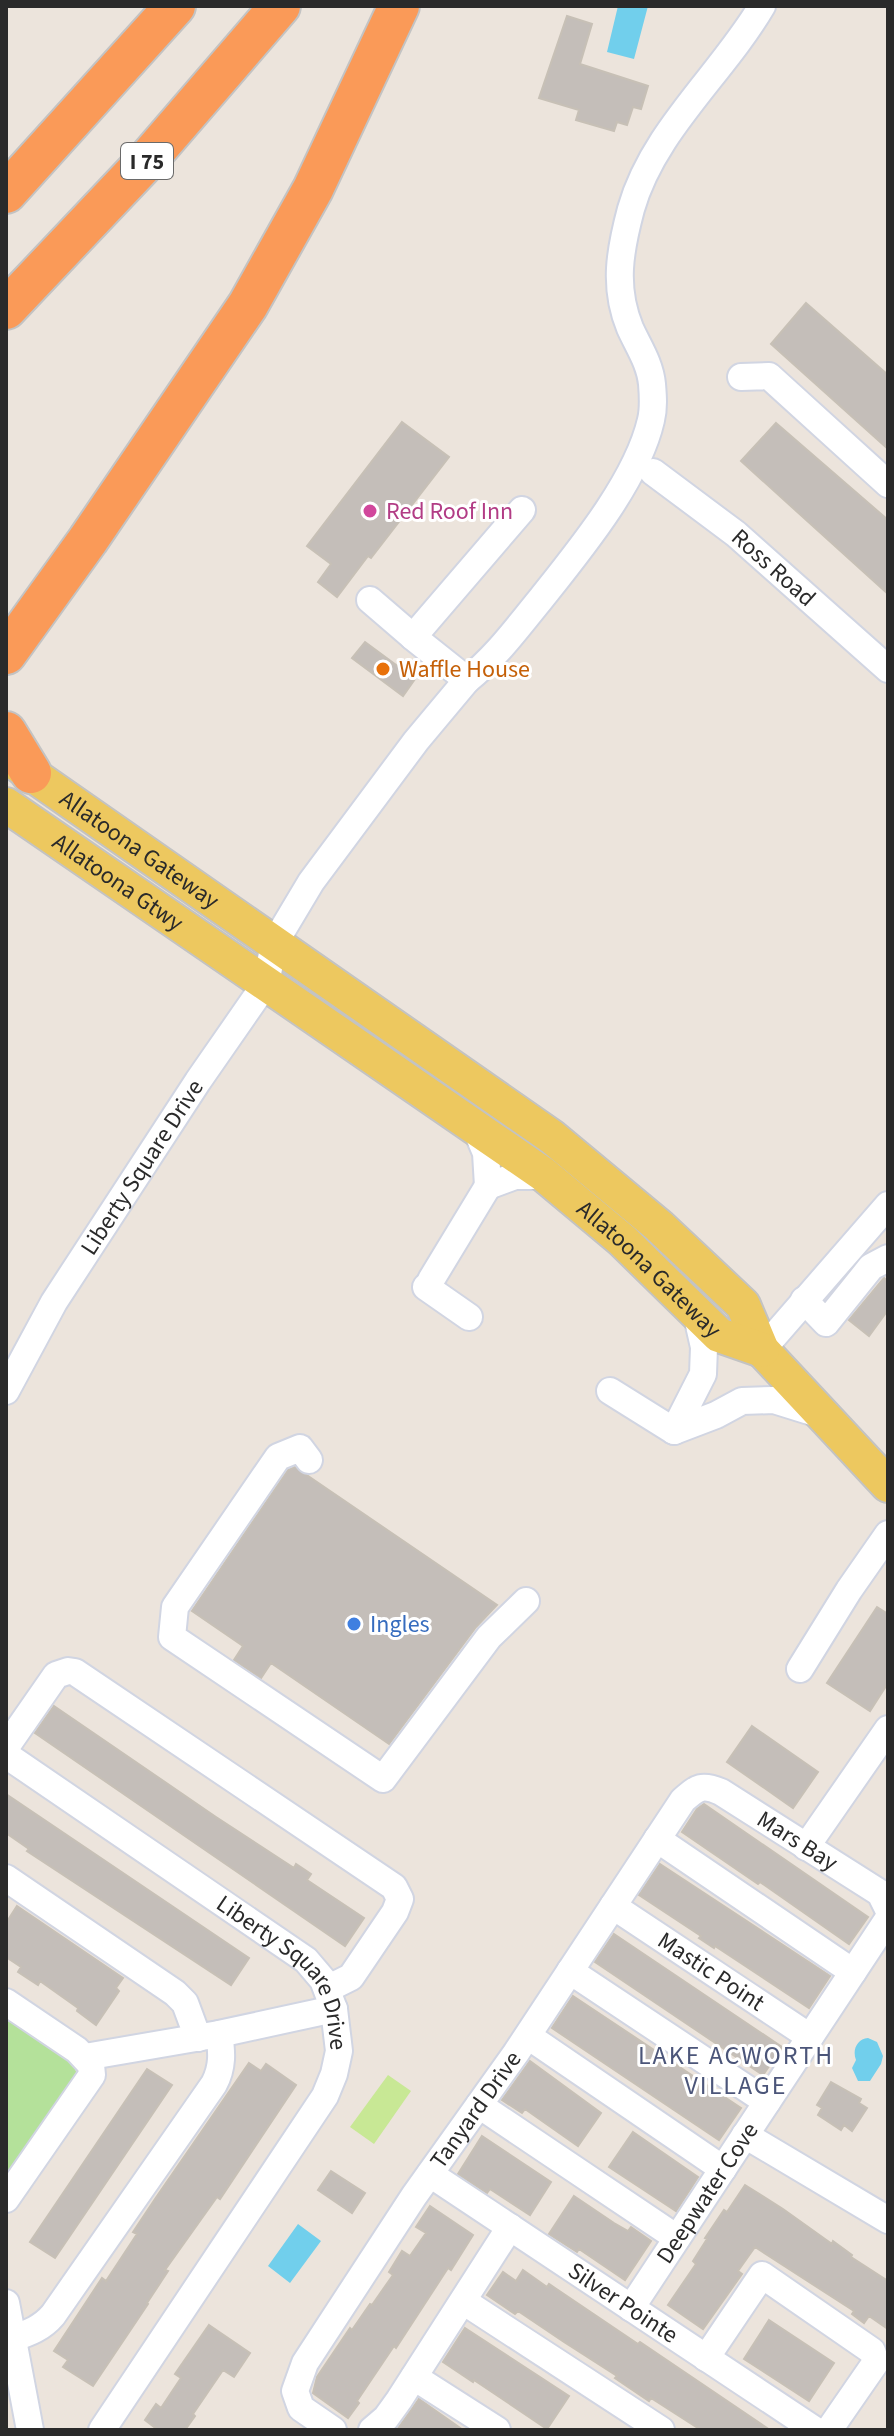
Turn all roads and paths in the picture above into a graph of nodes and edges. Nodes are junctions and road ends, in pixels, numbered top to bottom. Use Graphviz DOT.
graph roads {
  1 [pos="175,6"];
  2 [pos="280,6"];
  3 [pos="399,6"];
  4 [pos="762,6"];
  5 [pos="6,193"];
  6 [pos="6,309"];
  7 [pos="741,377"];
  8 [pos="653,472"];
  9 [pos="888,484"];
  10 [pos="522,510"];
  11 [pos="370,600"];
  12 [pos="413,637"];
  13 [pos="8,656"];
  14 [pos="888,669"];
  15 [pos="467,680"];
  16 [pos="6,732"];
  17 [pos="18,765"];
  18 [pos="6,805"];
  19 [pos="274,944"];
  20 [pos="230,959"];
  21 [pos="266,983"];
  22 [pos="475,1127"];
  23 [pos="546,1176"];
  24 [pos="488,1186"];
  25 [pos="888,1205"];
  26 [pos="888,1258"];
  27 [pos="804,1300"];
  28 [pos="696,1312"];
  29 [pos="469,1317"];
  30 [pos="762,1350"];
  31 [pos="6,1391"];
  32 [pos="610,1391"];
  33 [pos="823,1415"];
  34 [pos="674,1431"];
  35 [pos="309,1460"];
  36 [pos="888,1484"];
  37 [pos="888,1534"];
  38 [pos="878,1571"];
  39 [pos="526,1601"];
  40 [pos="800,1669"];
  41 [pos="888,1729"];
  42 [pos="6,1747"];
  43 [pos="6,1755"];
  44 [pos="698,1788"];
  45 [pos="657,1839"];
  46 [pos="806,1847"];
  47 [pos="6,1878"];
  48 [pos="613,1906"];
  49 [pos="888,1909"];
  50 [pos="888,1919"];
  51 [pos="570,1971"];
  52 [pos="853,1972"];
  53 [pos="330,1999"];
  54 [pos="6,2002"];
  55 [pos="208,2036"];
  56 [pos="528,2036"];
  57 [pos="810,2037"];
  58 [pos="85,2057"];
  59 [pos="767,2102"];
  60 [pos="479,2105"];
  61 [pos="745,2135"];
  62 [pos="723,2169"];
  63 [pos="430,2174"];
  64 [pos="6,2199"];
  65 [pos="888,2220"];
  66 [pos="510,2227"];
  67 [pos="677,2238"];
  68 [pos="463,2301"];
  69 [pos="631,2308"];
  70 [pos="8,2318"];
  71 [pos="706,2358"];
  72 [pos="414,2377"];
  73 [pos="30,2430"];
  74 [pos="102,2430"];
  75 [pos="333,2430"];
  76 [pos="372,2430"];
  77 [pos="497,2430"];
  78 [pos="661,2430"];
  79 [pos="815,2430"];
  80 [pos="829,2430"];
  1 -- 5 [label="highway"];
  2 -- 6 [label="highway, I 75"];
  3 -- 13 [label="highway"];
  4 -- 15 [label="street, Liberty Square Drive"];
  7 -- 9 [label="street"];
  8 -- 14 [label="street, Ross Road"];
  10 -- 12 [label="street"];
  11 -- 12 [label="street"];
  12 -- 15 [label="street"];
  15 -- 19 [label="street, Liberty Square Drive"];
  16 -- 17 [label="highway"];
  17 -- 19 [label="main road, Allatoona Gateway"];
  18 -- 20 [label="main road, Allatoona Gtwy"];
  19 -- 21 [label="street, Liberty Square Drive"];
  19 -- 30 [label="main road, Allatoona Gateway"];
  20 -- 21 [label="main road, Allatoona Gateway"];
  21 -- 22 [label="main road, Allatoona Gateway"];
  21 -- 31 [label="street, Liberty Square Drive"];
  22 -- 23 [label="main road, Allatoona Gateway"];
  22 -- 24 [label="street"];
  23 -- 24 [label="street"];
  23 -- 28 [label="main road, Allatoona Gateway"];
  24 -- 29 [label="street"];
  25 -- 27 [label="street"];
  26 -- 27 [label="street"];
  27 -- 30 [label="street"];
  28 -- 30 [label="main road, Allatoona Gateway"];
  28 -- 34 [label="street"];
  30 -- 33 [label="main road"];
  32 -- 34 [label="street"];
  33 -- 34 [label="street"];
  33 -- 36 [label="main road"];
  35 -- 39 [label="street"];
  37 -- 38 [label="street"];
  38 -- 40 [label="street"];
  41 -- 46 [label="street"];
  42 -- 53 [label="street"];
  43 -- 53 [label="street, Liberty Square Drive"];
  44 -- 45 [label="street, Tanyard Drive"];
  44 -- 46 [label="street, Mars Bay"];
  45 -- 48 [label="street, Tanyard Drive"];
  45 -- 52 [label="street"];
  46 -- 49 [label="street, Mars Bay"];
  47 -- 55 [label="street"];
  48 -- 51 [label="street, Tanyard Drive"];
  48 -- 57 [label="street, Mastic Point"];
  50 -- 52 [label="street, Deepwater Cove"];
  51 -- 56 [label="street, Tanyard Drive"];
  51 -- 59 [label="street"];
  52 -- 57 [label="street, Deepwater Cove"];
  53 -- 55 [label="street"];
  53 -- 74 [label="street, Liberty Square Drive"];
  54 -- 58 [label="street"];
  55 -- 58 [label="street"];
  55 -- 70 [label="street"];
  56 -- 60 [label="street, Tanyard Drive"];
  56 -- 62 [label="street"];
  57 -- 59 [label="street, Deepwater Cove"];
  58 -- 64 [label="street"];
  59 -- 61 [label="street, Deepwater Cove"];
  60 -- 63 [label="street, Tanyard Drive"];
  60 -- 67 [label="street"];
  61 -- 62 [label="street, Deepwater Cove"];
  61 -- 65 [label="street"];
  62 -- 67 [label="street, Deepwater Cove"];
  63 -- 66 [label="street, Silver Pointe"];
  63 -- 75 [label="street, Tanyard Drive"];
  66 -- 68 [label="street"];
  66 -- 69 [label="street, Silver Pointe"];
  67 -- 69 [label="street, Deepwater Cove"];
  68 -- 72 [label="street"];
  68 -- 78 [label="street"];
  69 -- 71 [label="street, Silver Pointe"];
  70 -- 73 [label="street"];
  71 -- 79 [label="street, Silver Pointe"];
  71 -- 80 [label="street"];
  72 -- 76 [label="street"];
  72 -- 77 [label="street"];
}
